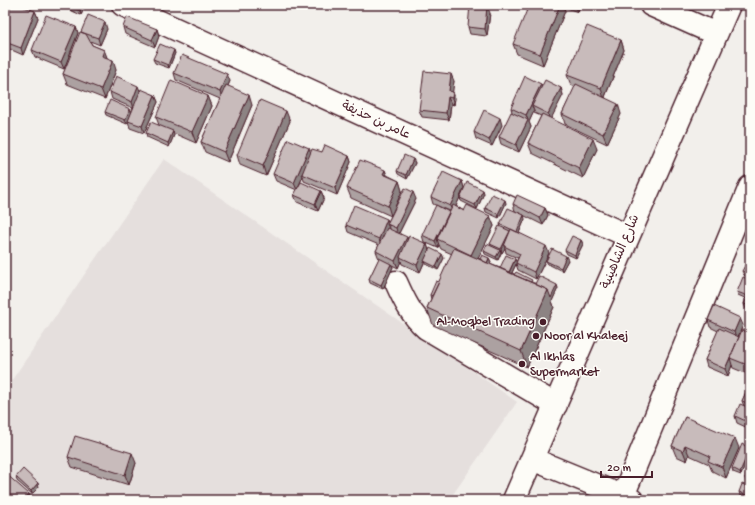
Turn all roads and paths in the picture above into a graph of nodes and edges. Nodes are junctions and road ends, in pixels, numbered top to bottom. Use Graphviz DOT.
graph roads {
  1 [pos="124,5"];
  2 [pos="652,5"];
  3 [pos="729,5"];
  4 [pos="716,34"];
  5 [pos="750,186"];
  6 [pos="628,236"];
  7 [pos="396,282"];
  8 [pos="556,405"];
  9 [pos="532,459"];
  10 [pos="627,498"];
  11 [pos="514,500"];
  1 -- 6 [label="street, عامر بن حذيفة"];
  2 -- 4 [label="street"];
  3 -- 4 [label="street, شارع الشاهينية"];
  4 -- 6 [label="street, شارع الشاهينية"];
  5 -- 10 [label="street"];
  6 -- 8 [label="street, شارع الشاهينية"];
  7 -- 8 [label="street"];
  8 -- 9 [label="street, شارع الشاهينية"];
  9 -- 10 [label="street"];
  9 -- 11 [label="street, شارع الشاهينية"];
}
